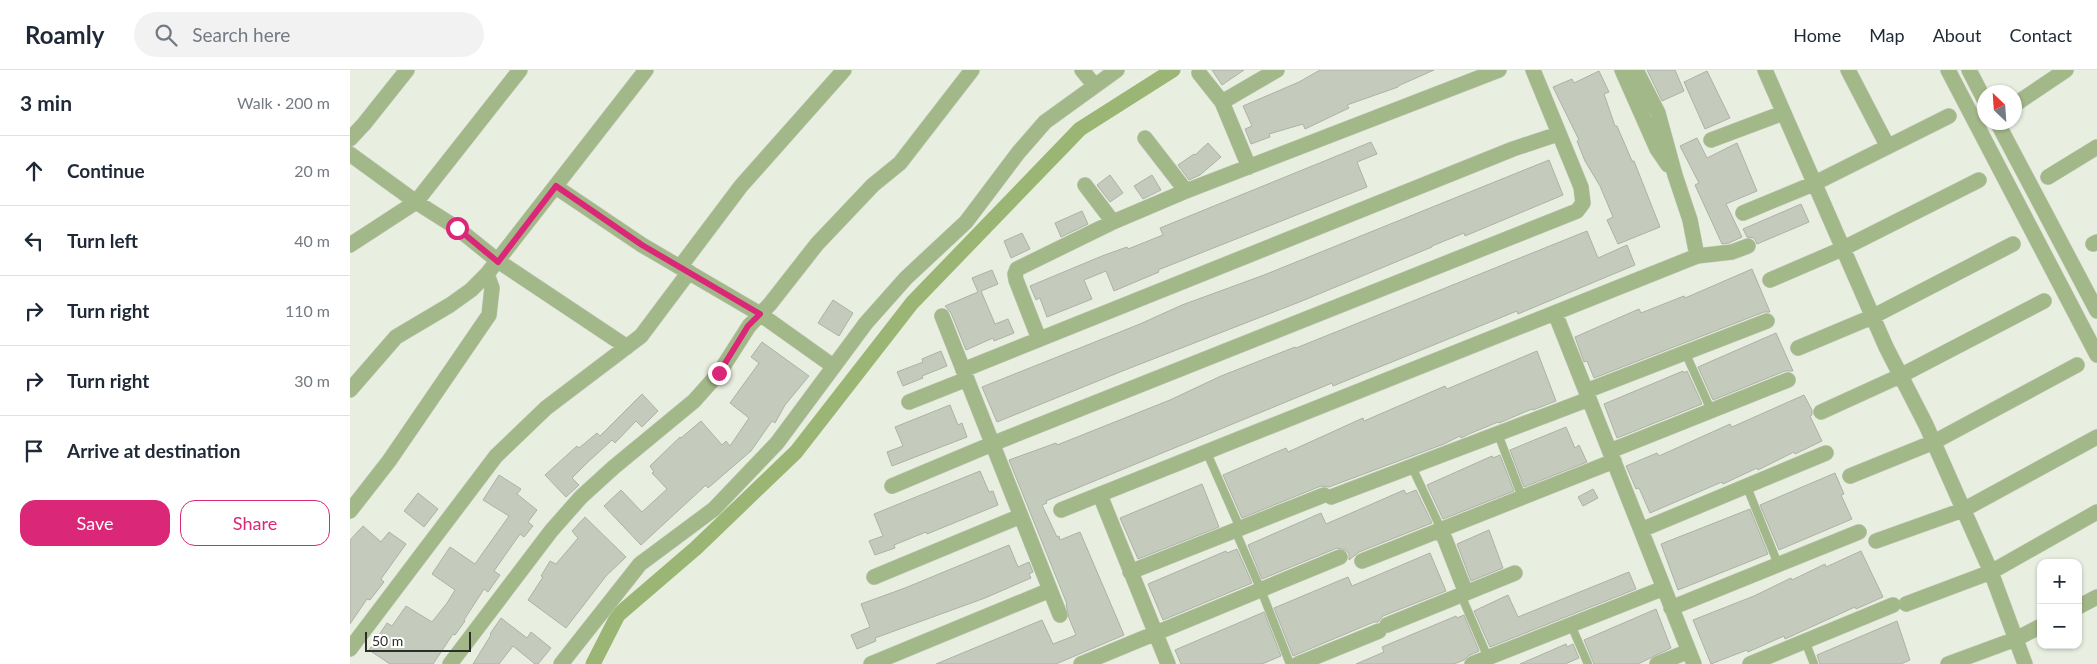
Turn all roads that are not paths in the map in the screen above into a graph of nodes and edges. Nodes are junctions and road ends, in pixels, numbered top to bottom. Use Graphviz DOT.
graph roads {
  1 [pos="407,70"];
  2 [pos="520,70"];
  3 [pos="646,70"];
  4 [pos="844,70"];
  5 [pos="972,70"];
  6 [pos="1082,70"];
  7 [pos="1117,70"];
  8 [pos="1277,70"];
  9 [pos="1499,70"];
  10 [pos="1533,70"];
  11 [pos="1622,70"];
  12 [pos="1636,70"];
  13 [pos="1765,70"];
  14 [pos="1948,70"];
  15 [pos="1969,70"];
  16 [pos="2066,70"];
  17 [pos="1852,71"];
  18 [pos="1199,73"];
  19 [pos="1977,85"];
  20 [pos="1095,86"];
  21 [pos="2022,99"];
  22 [pos="1222,102"];
  23 [pos="1783,113"];
  24 [pos="1949,116"];
  25 [pos="2001,130"];
  26 [pos="1558,134"];
  27 [pos="350,138"];
  28 [pos="1144,138"];
  29 [pos="1711,140"];
  30 [pos="1887,145"];
  31 [pos="2097,147"];
  32 [pos="350,154"];
  33 [pos="1249,167"];
  34 [pos="1675,175"];
  35 [pos="2048,177"];
  36 [pos="1979,180"];
  37 [pos="1813,184"];
  38 [pos="1085,185"];
  39 [pos="556,186"];
  40 [pos="1186,191"];
  41 [pos="416,202"];
  42 [pos="1743,213"];
  43 [pos="1114,222"];
  44 [pos="2013,244"];
  45 [pos="350,245"];
  46 [pos="1748,246"];
  47 [pos="1842,249"];
  48 [pos="1697,256"];
  49 [pos="498,262"];
  50 [pos="684,269"];
  51 [pos="487,274"];
  52 [pos="1770,280"];
  53 [pos="2044,301"];
  54 [pos="2097,311"];
  55 [pos="1555,313"];
  56 [pos="760,314"];
  57 [pos="942,316"];
  58 [pos="1872,317"];
  59 [pos="1767,320"];
  60 [pos="1039,339"];
  61 [pos="626,347"];
  62 [pos="1798,348"];
  63 [pos="1685,352"];
  64 [pos="2097,355"];
  65 [pos="2077,365"];
  66 [pos="834,366"];
  67 [pos="965,374"];
  68 [pos="1900,376"];
  69 [pos="1788,380"];
  70 [pos="350,390"];
  71 [pos="1588,395"];
  72 [pos="909,402"];
  73 [pos="1712,410"];
  74 [pos="1821,412"];
  75 [pos="1498,434"];
  76 [pos="2097,436"];
  77 [pos="1934,442"];
  78 [pos="992,444"];
  79 [pos="1207,453"];
  80 [pos="1826,454"];
  81 [pos="1612,456"];
  82 [pos="1412,467"];
  83 [pos="1850,476"];
  84 [pos="892,486"];
  85 [pos="1747,487"];
  86 [pos="1100,495"];
  87 [pos="1522,497"];
  88 [pos="1062,510"];
  89 [pos="1963,510"];
  90 [pos="350,511"];
  91 [pos="2097,512"];
  92 [pos="1021,516"];
  93 [pos="1238,529"];
  94 [pos="1440,530"];
  95 [pos="1641,530"];
  96 [pos="1859,532"];
  97 [pos="1876,542"];
  98 [pos="1340,557"];
  99 [pos="1362,560"];
  100 [pos="1778,564"];
  101 [pos="1130,572"];
  102 [pos="1991,572"];
  103 [pos="1515,573"];
  104 [pos="874,576"];
  105 [pos="1664,588"];
  106 [pos="1050,590"];
  107 [pos="1261,590"];
  108 [pos="1464,594"];
  109 [pos="2097,597"];
  110 [pos="2082,605"];
  111 [pos="1671,608"];
  112 [pos="1060,615"];
  113 [pos="1571,625"];
  114 [pos="2037,628"];
  115 [pos="1156,633"];
  116 [pos="2016,639"];
  117 [pos="1804,641"];
  118 [pos="350,649"];
  119 [pos="1691,658"];
  120 [pos="1489,661"];
  121 [pos="450,664"];
  122 [pos="561,664"];
  123 [pos="871,664"];
  124 [pos="1080,664"];
  125 [pos="1168,664"];
  126 [pos="1290,664"];
  127 [pos="1298,664"];
  128 [pos="1472,664"];
  129 [pos="1588,664"];
  130 [pos="1657,664"];
  131 [pos="1750,664"];
  132 [pos="1814,664"];
  133 [pos="1948,664"];
  134 [pos="2026,664"];
  1 -- 27 [label="street"];
  2 -- 41 [label="street"];
  3 -- 39 [label="street"];
  4 -- 50 [label="street"];
  5 -- 56 [label="street"];
  6 -- 20 [label="street"];
  7 -- 20 [label="street"];
  8 -- 22 [label="street"];
  9 -- 33 [label="street"];
  10 -- 26 [label="street"];
  11 -- 34 [label="street"];
  12 -- 34 [label="street"];
  13 -- 23 [label="street"];
  14 -- 64 [label="street"];
  15 -- 19 [label="street"];
  16 -- 21 [label="street"];
  17 -- 30 [label="street"];
  18 -- 22 [label="street"];
  20 -- 66 [label="street"];
  22 -- 33 [label="street"];
  23 -- 29 [label="street"];
  23 -- 37 [label="street"];
  24 -- 30 [label="street"];
  25 -- 54 [label="street"];
  26 -- 60 [label="street"];
  26 -- 78 [label="street"];
  28 -- 40 [label="street"];
  30 -- 37 [label="street"];
  31 -- 35 [label="street"];
  32 -- 41 [label="street"];
  33 -- 40 [label="street"];
  34 -- 48 [label="street"];
  36 -- 47 [label="street"];
  37 -- 42 [label="street"];
  37 -- 47 [label="street"];
  38 -- 43 [label="street"];
  39 -- 49 [label="street"];
  39 -- 50 [label="street"];
  40 -- 43 [label="street"];
  41 -- 45 [label="street"];
  41 -- 49 [label="street"];
  43 -- 60 [label="street"];
  44 -- 58 [label="street"];
  46 -- 48 [label="street"];
  47 -- 52 [label="street"];
  47 -- 58 [label="street"];
  48 -- 55 [label="street"];
  49 -- 51 [label="street"];
  49 -- 61 [label="street"];
  50 -- 56 [label="street"];
  50 -- 61 [label="street"];
  51 -- 70 [label="street"];
  51 -- 90 [label="street"];
  53 -- 68 [label="street"];
  55 -- 71 [label="street"];
  55 -- 79 [label="street"];
  56 -- 66 [label="street"];
  56 -- 121 [label="street"];
  57 -- 67 [label="street"];
  58 -- 62 [label="street"];
  58 -- 68 [label="street"];
  59 -- 63 [label="street"];
  60 -- 67 [label="street"];
  61 -- 118 [label="street"];
  63 -- 71 [label="street"];
  63 -- 73 [label="lane"];
  65 -- 77 [label="street"];
  66 -- 122 [label="street"];
  67 -- 72 [label="street"];
  67 -- 78 [label="street"];
  68 -- 74 [label="street"];
  68 -- 77 [label="street"];
  69 -- 73 [label="street"];
  71 -- 75 [label="street"];
  71 -- 81 [label="street"];
  73 -- 81 [label="street"];
  75 -- 82 [label="street"];
  75 -- 87 [label="lane"];
  76 -- 89 [label="street"];
  77 -- 83 [label="street"];
  77 -- 89 [label="street"];
  78 -- 84 [label="street"];
  78 -- 92 [label="street"];
  79 -- 86 [label="street"];
  79 -- 93 [label="lane"];
  80 -- 85 [label="street"];
  81 -- 87 [label="street"];
  81 -- 95 [label="street"];
  82 -- 93 [label="street"];
  82 -- 94 [label="lane"];
  85 -- 95 [label="street"];
  85 -- 100 [label="lane"];
  86 -- 88 [label="street"];
  86 -- 101 [label="street"];
  87 -- 94 [label="street"];
  89 -- 97 [label="street"];
  89 -- 102 [label="street"];
  91 -- 102 [label="street"];
  92 -- 104 [label="street"];
  92 -- 106 [label="street"];
  93 -- 101 [label="street"];
  93 -- 107 [label="lane"];
  94 -- 99 [label="street"];
  94 -- 108 [label="street"];
  95 -- 105 [label="street"];
  96 -- 100 [label="street"];
  98 -- 107 [label="street"];
  100 -- 111 [label="street"];
  101 -- 115 [label="street"];
  102 -- 116 [label="street"];
  102 -- 117 [label="street"];
  103 -- 108 [label="street"];
  105 -- 111 [label="street"];
  105 -- 113 [label="street"];
  106 -- 112 [label="street"];
  106 -- 123 [label="street"];
  107 -- 115 [label="street"];
  107 -- 126 [label="lane"];
  108 -- 120 [label="lane"];
  108 -- 127 [label="street"];
  109 -- 110 [label="street"];
  111 -- 119 [label="street"];
  113 -- 120 [label="street"];
  113 -- 129 [label="lane"];
  114 -- 116 [label="street"];
  115 -- 124 [label="street"];
  115 -- 125 [label="street"];
  116 -- 133 [label="street"];
  116 -- 134 [label="street"];
  117 -- 131 [label="street"];
  117 -- 132 [label="lane"];
  119 -- 130 [label="street"];
  120 -- 128 [label="street"];
}
